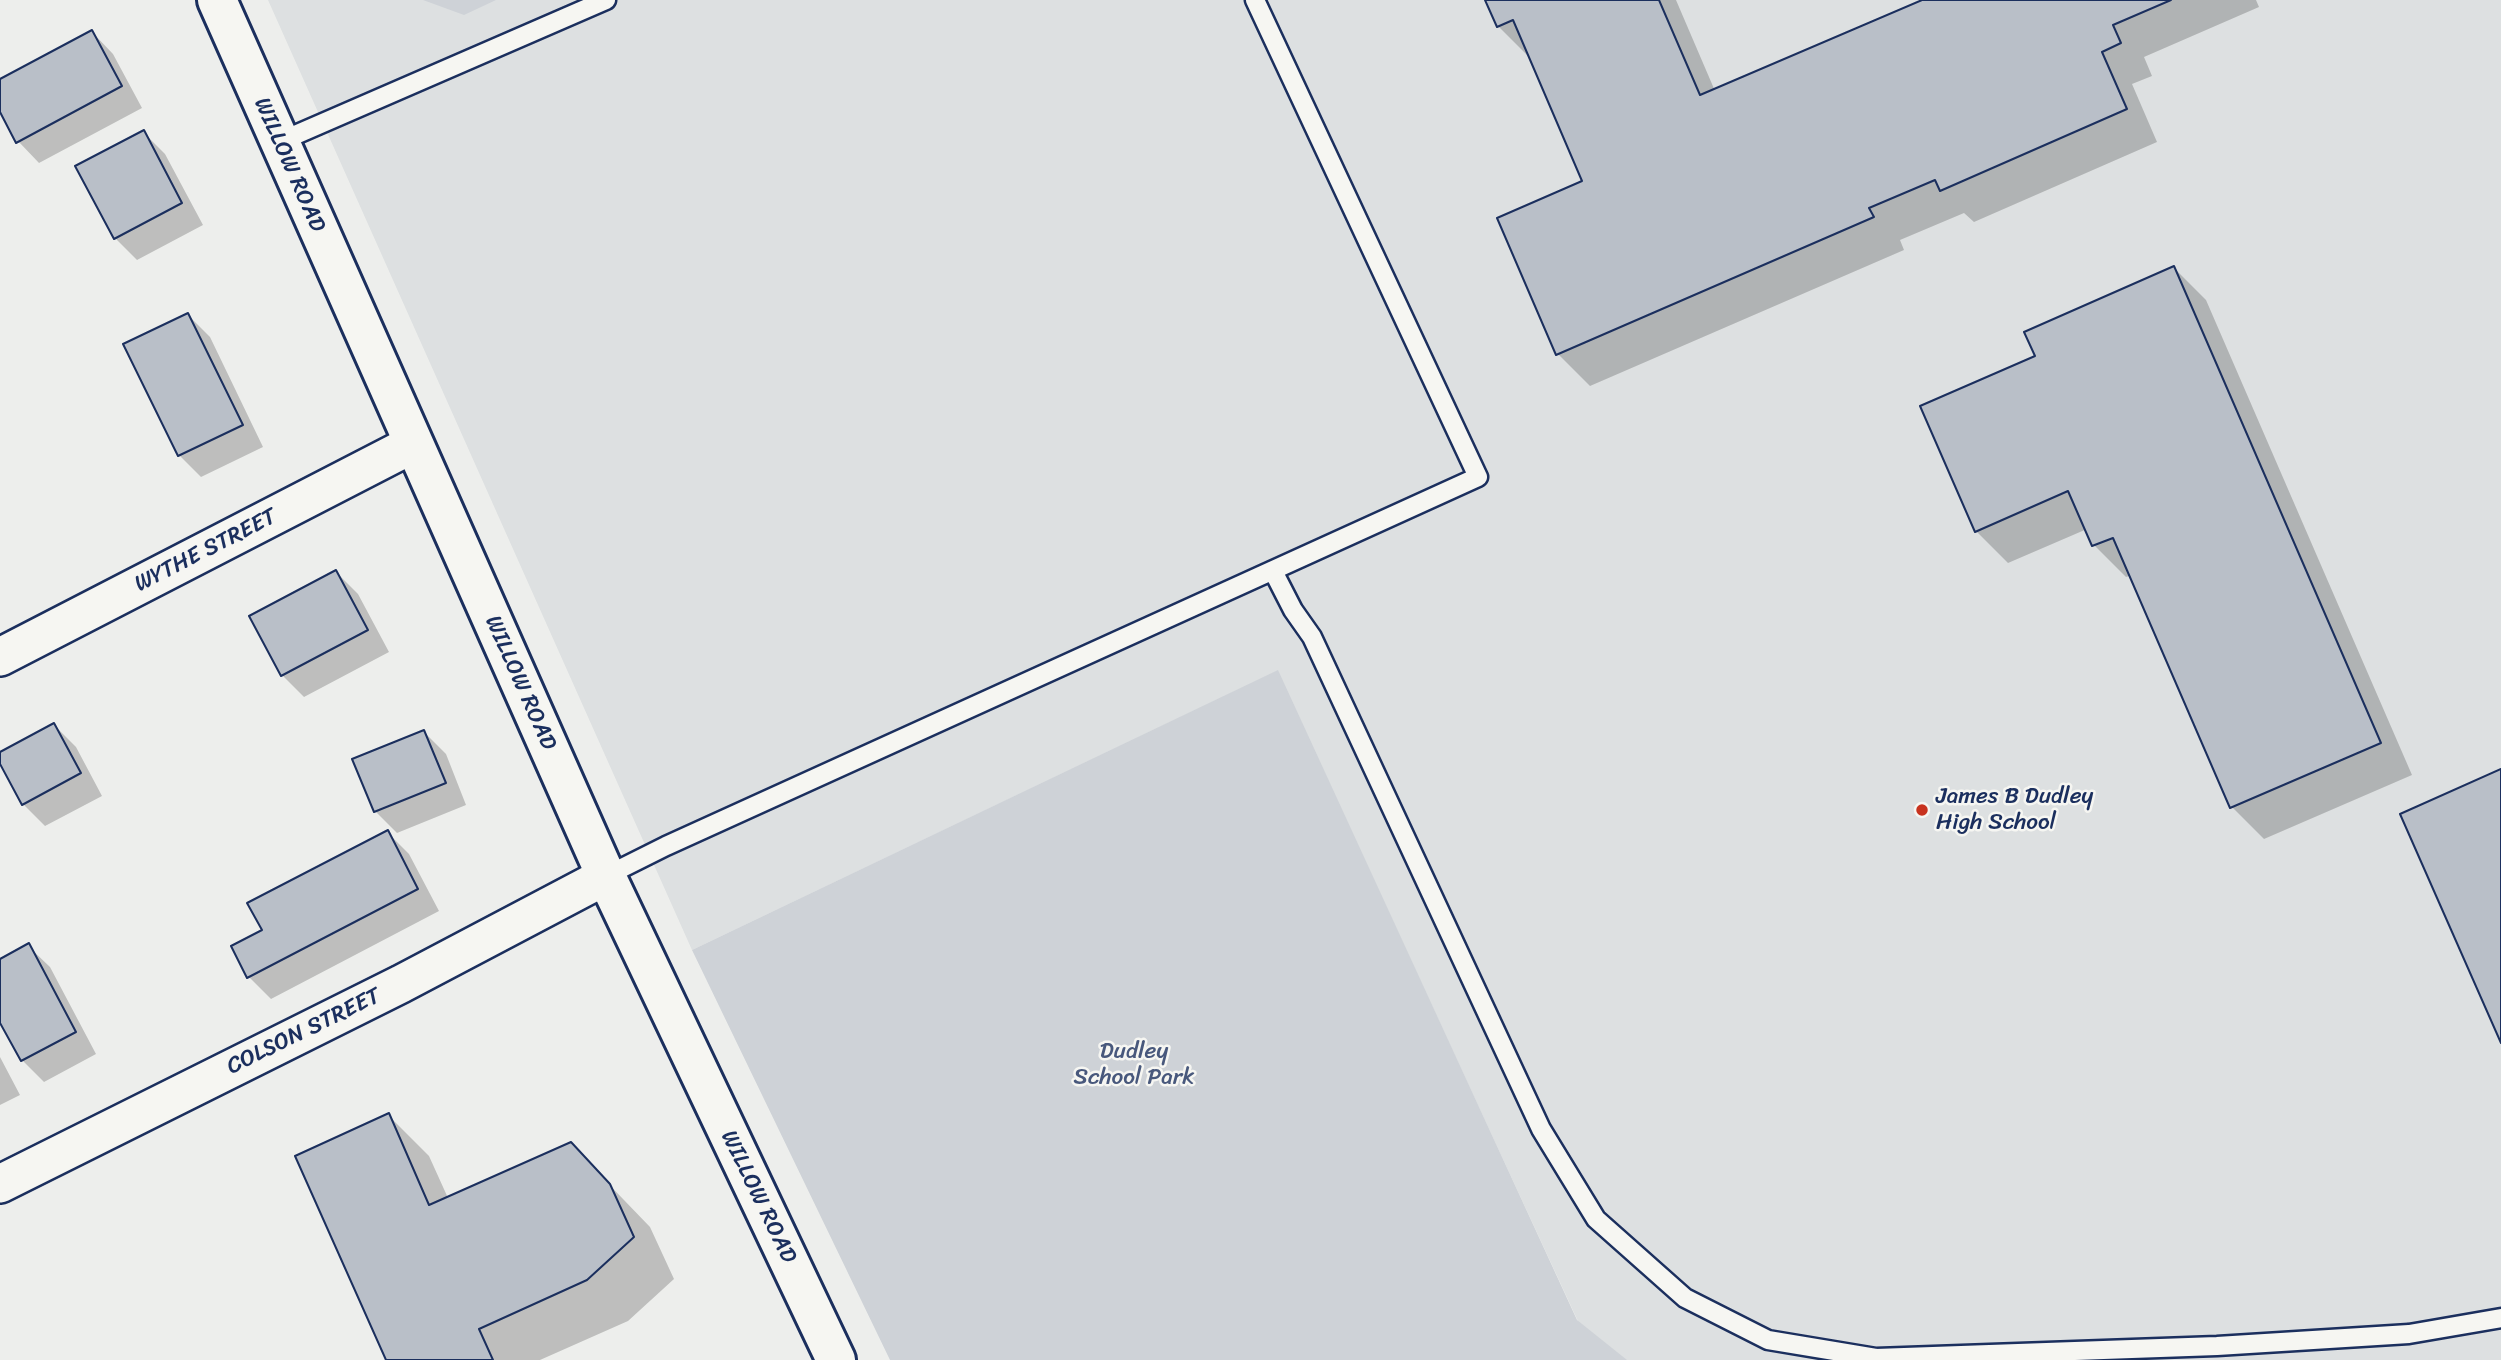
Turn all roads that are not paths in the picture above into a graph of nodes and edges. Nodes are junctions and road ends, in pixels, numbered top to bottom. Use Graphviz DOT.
graph roads {
  1 [pos="217,0"];
  2 [pos="606,0"];
  3 [pos="1255,0"];
  4 [pos="279,142"];
  5 [pos="413,444"];
  6 [pos="1273,571"];
  7 [pos="0,657"];
  8 [pos="606,876"];
  9 [pos="0,1184"];
  10 [pos="2501,1318"];
  11 [pos="836,1360"];
  1 -- 4 [label="street, WILLOW ROAD"];
  2 -- 4 [label="lane"];
  3 -- 6 [label="lane"];
  4 -- 5 [label="street, WILLOW ROAD"];
  5 -- 7 [label="street, WYTHE STREET"];
  5 -- 8 [label="street, WILLOW ROAD"];
  6 -- 8 [label="lane"];
  6 -- 10 [label="lane"];
  8 -- 9 [label="street, COLSON STREET"];
  8 -- 11 [label="street, WILLOW ROAD"];
}
